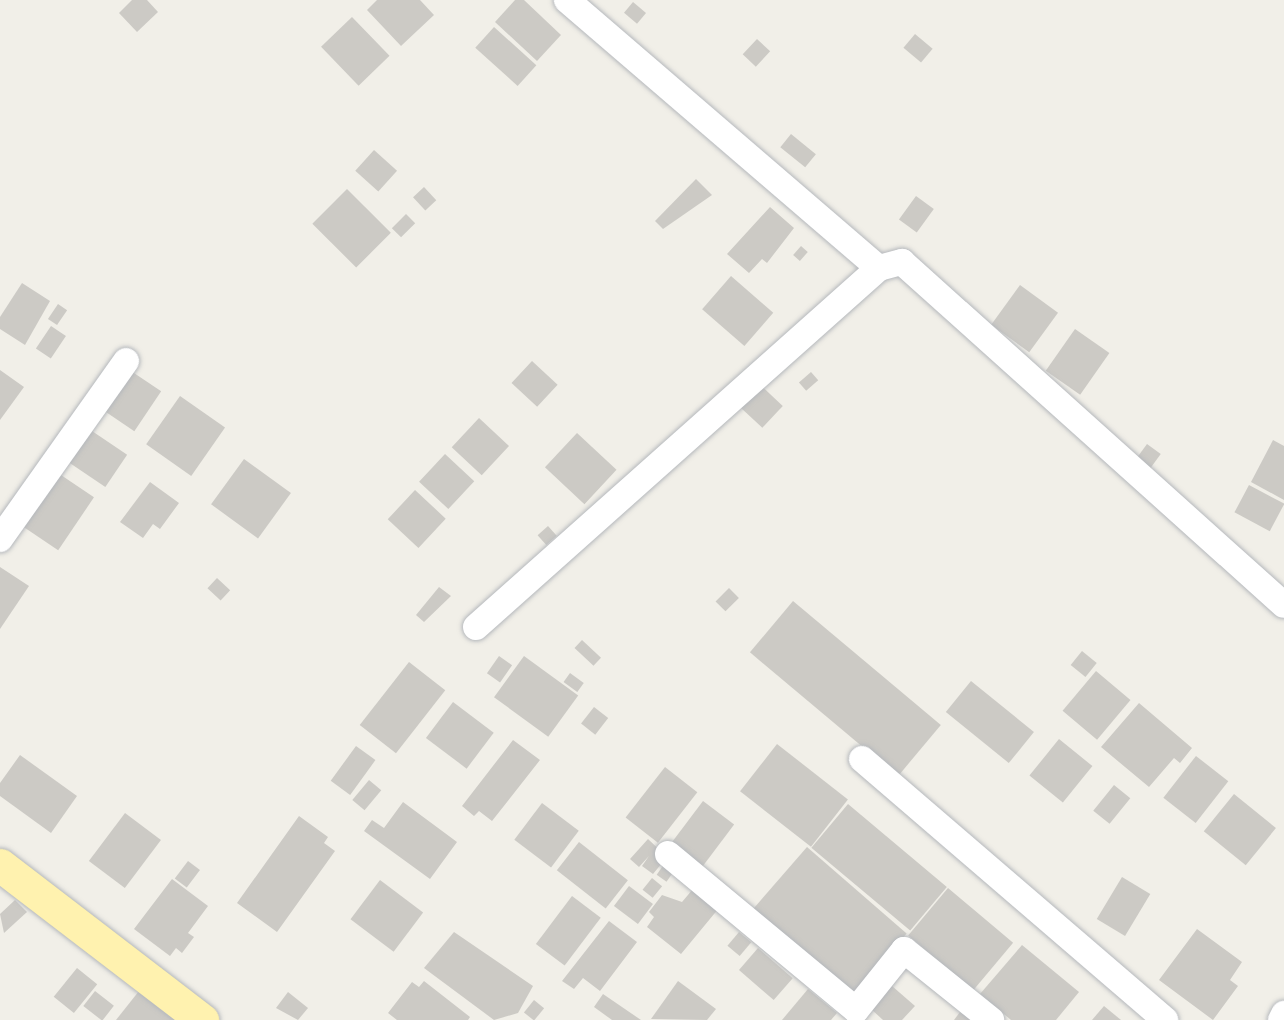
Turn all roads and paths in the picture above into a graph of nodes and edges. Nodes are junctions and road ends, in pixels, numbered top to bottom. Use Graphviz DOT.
graph roads {
  1 [pos="567,0"];
  2 [pos="879,268"];
  3 [pos="126,361"];
  4 [pos="0,539"];
  5 [pos="1284,604"];
  6 [pos="476,627"];
  7 [pos="862,759"];
  8 [pos="668,854"];
  9 [pos="0,865"];
  10 [pos="1284,1014"];
  11 [pos="202,1020"];
  12 [pos="991,1020"];
  13 [pos="1164,1020"];
  14 [pos="1281,1020"];
  1 -- 2 [label="street"];
  2 -- 5 [label="street"];
  2 -- 6 [label="street"];
  3 -- 4 [label="street"];
  7 -- 13 [label="street"];
  8 -- 12 [label="street"];
  9 -- 11 [label="main road"];
  10 -- 14 [label="street"];
}
